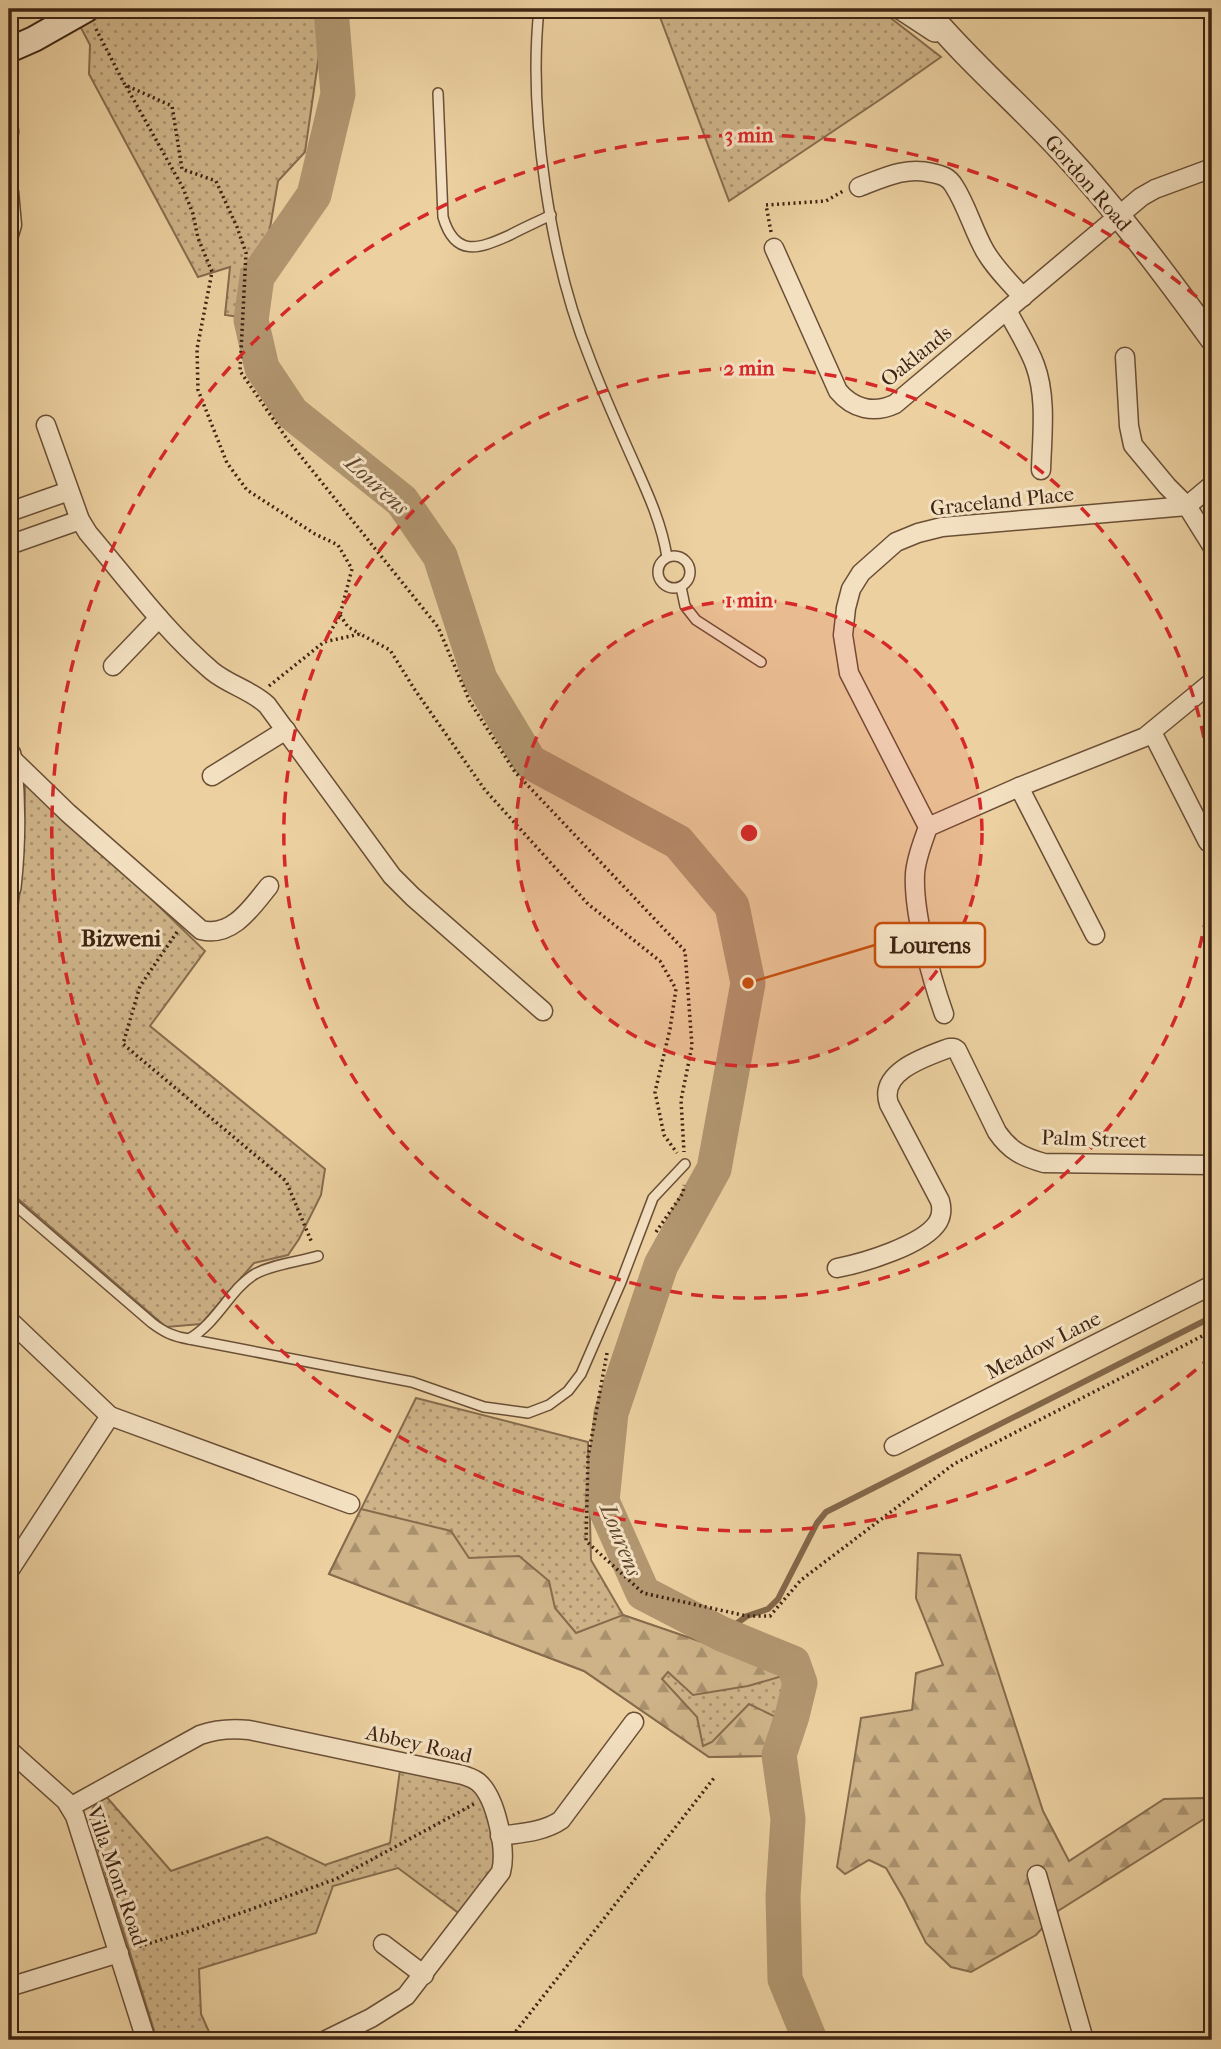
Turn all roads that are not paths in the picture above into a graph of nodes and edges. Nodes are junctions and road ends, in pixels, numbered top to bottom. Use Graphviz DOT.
graph roads {
  1 [pos="86,9"];
  2 [pos="539,9"];
  3 [pos="903,9"];
  4 [pos="925,9"];
  5 [pos="950,39"];
  6 [pos="9,50"];
  7 [pos="438,93"];
  8 [pos="1212,168"];
  9 [pos="859,187"];
  10 [pos="9,192"];
  11 [pos="551,215"];
  12 [pos="1118,215"];
  13 [pos="9,235"];
  14 [pos="774,248"];
  15 [pos="1023,297"];
  16 [pos="1007,310"];
  17 [pos="1212,339"];
  18 [pos="1125,357"];
  19 [pos="46,425"];
  20 [pos="1041,470"];
  21 [pos="1212,485"];
  22 [pos="69,491"];
  23 [pos="1187,506"];
  24 [pos="9,512"];
  25 [pos="80,520"];
  26 [pos="9,545"];
  27 [pos="1212,546"];
  28 [pos="667,557"];
  29 [pos="681,587"];
  30 [pos="159,618"];
  31 [pos="761,662"];
  32 [pos="113,666"];
  33 [pos="1212,682"];
  34 [pos="286,730"];
  35 [pos="1152,732"];
  36 [pos="9,756"];
  37 [pos="212,776"];
  38 [pos="1019,787"];
  39 [pos="928,827"];
  40 [pos="1208,842"];
  41 [pos="269,886"];
  42 [pos="9,887"];
  43 [pos="1095,935"];
  44 [pos="543,1012"];
  45 [pos="944,1014"];
  46 [pos="685,1164"];
  47 [pos="1212,1165"];
  48 [pos="9,1200"];
  49 [pos="318,1256"];
  50 [pos="837,1268"];
  51 [pos="1212,1284"];
  52 [pos="9,1320"];
  53 [pos="189,1339"];
  54 [pos="110,1416"];
  55 [pos="894,1446"];
  56 [pos="350,1504"];
  57 [pos="9,1572"];
  58 [pos="634,1722"];
  59 [pos="9,1750"];
  60 [pos="70,1807"];
  61 [pos="500,1836"];
  62 [pos="1037,1875"];
  63 [pos="383,1944"];
  64 [pos="119,1953"];
  65 [pos="424,1975"];
  66 [pos="9,1987"];
  67 [pos="146,2040"];
  68 [pos="326,2040"];
  69 [pos="1084,2040"];
  1 -- 6 [label="main road"];
  2 -- 11 [label="lane"];
  3 -- 5 [label="street, Gordon Road"];
  4 -- 5 [label="street, Gordon Road"];
  5 -- 12 [label="street, Gordon Road"];
  7 -- 11 [label="lane"];
  8 -- 12 [label="street, Oaklands"];
  9 -- 15 [label="street"];
  10 -- 13 [label="street"];
  11 -- 28 [label="lane"];
  12 -- 15 [label="street, Oaklands"];
  12 -- 17 [label="street, Gordon Road"];
  14 -- 16 [label="street, Oaklands"];
  15 -- 16 [label="street, Oaklands"];
  16 -- 20 [label="street"];
  18 -- 23 [label="street"];
  19 -- 22 [label="street"];
  21 -- 23 [label="street"];
  22 -- 24 [label="street"];
  22 -- 25 [label="street"];
  23 -- 27 [label="street"];
  23 -- 39 [label="street, Graceland Place"];
  25 -- 26 [label="street"];
  25 -- 30 [label="street"];
  28 -- 29 [label="lane"];
  28 -- 29 [label="lane"];
  29 -- 31 [label="lane"];
  30 -- 32 [label="street"];
  30 -- 34 [label="street"];
  33 -- 35 [label="street"];
  34 -- 37 [label="street"];
  34 -- 44 [label="street"];
  35 -- 38 [label="street"];
  35 -- 40 [label="street"];
  36 -- 41 [label="street"];
  36 -- 42 [label="street"];
  38 -- 39 [label="street"];
  38 -- 43 [label="street"];
  39 -- 45 [label="street"];
  46 -- 53 [label="lane"];
  47 -- 50 [label="street, Palm Street"];
  48 -- 53 [label="lane"];
  49 -- 53 [label="lane"];
  51 -- 55 [label="street, Meadow Lane"];
  52 -- 54 [label="street"];
  54 -- 56 [label="street"];
  54 -- 57 [label="street"];
  58 -- 61 [label="street"];
  59 -- 60 [label="street, Villa Mont Road"];
  60 -- 61 [label="street, Abbey Road"];
  60 -- 64 [label="street, Villa Mont Road"];
  61 -- 65 [label="street"];
  62 -- 69 [label="street"];
  63 -- 65 [label="street"];
  64 -- 66 [label="street"];
  64 -- 67 [label="street, Villa Mont Road"];
  65 -- 68 [label="street"];
}
